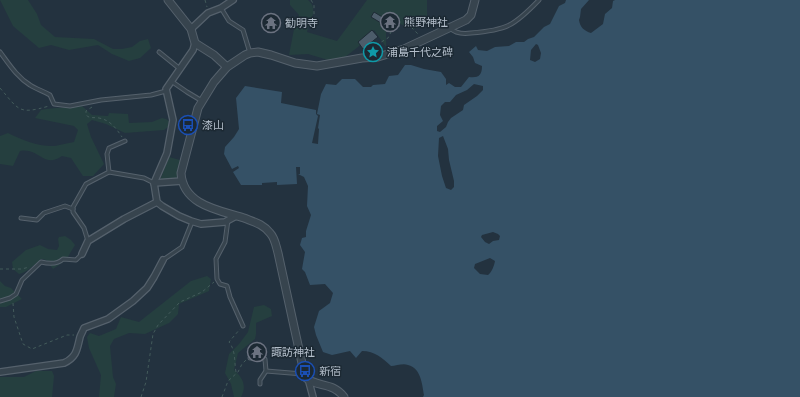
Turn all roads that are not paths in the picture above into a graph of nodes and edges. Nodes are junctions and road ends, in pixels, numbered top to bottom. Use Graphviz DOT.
graph roads {
  1 [pos="168,0"];
  2 [pos="233,0"];
  3 [pos="474,0"];
  4 [pos="539,0"];
  5 [pos="221,8"];
  6 [pos="450,28"];
  7 [pos="191,29"];
  8 [pos="194,43"];
  9 [pos="0,52"];
  10 [pos="159,52"];
  11 [pos="250,53"];
  12 [pos="227,67"];
  13 [pos="180,69"];
  14 [pos="171,81"];
  15 [pos="166,91"];
  16 [pos="202,101"];
  17 [pos="125,141"];
  18 [pos="109,172"];
  19 [pos="182,181"];
  20 [pos="154,183"];
  21 [pos="157,202"];
  22 [pos="73,209"];
  23 [pos="236,216"];
  24 [pos="21,218"];
  25 [pos="228,220"];
  26 [pos="192,222"];
  27 [pos="88,241"];
  28 [pos="82,254"];
  29 [pos="163,260"];
  30 [pos="0,300"];
  31 [pos="243,326"];
  32 [pos="250,358"];
  33 [pos="266,371"];
  34 [pos="0,372"];
  35 [pos="304,374"];
  36 [pos="309,382"];
  37 [pos="260,384"];
  38 [pos="313,397"];
  39 [pos="344,397"];
  1 -- 7 [label="street"];
  2 -- 5 [label="street"];
  3 -- 6 [label="street"];
  4 -- 6 [label="lane"];
  5 -- 7 [label="street"];
  5 -- 11 [label="lane"];
  6 -- 11 [label="street"];
  7 -- 8 [label="street"];
  8 -- 12 [label="street"];
  8 -- 13 [label="street"];
  9 -- 15 [label="lane"];
  10 -- 13 [label="lane"];
  11 -- 12 [label="street"];
  12 -- 16 [label="street"];
  13 -- 14 [label="street"];
  14 -- 15 [label="street"];
  14 -- 16 [label="lane"];
  15 -- 20 [label="street"];
  16 -- 19 [label="street"];
  17 -- 18 [label="lane"];
  18 -- 20 [label="lane"];
  18 -- 22 [label="lane"];
  19 -- 20 [label="street"];
  19 -- 23 [label="street"];
  20 -- 21 [label="street"];
  21 -- 26 [label="street"];
  21 -- 27 [label="street"];
  22 -- 24 [label="lane"];
  22 -- 27 [label="lane"];
  23 -- 25 [label="street"];
  23 -- 35 [label="street"];
  25 -- 26 [label="street"];
  25 -- 31 [label="lane"];
  26 -- 29 [label="lane"];
  27 -- 28 [label="street"];
  28 -- 30 [label="lane"];
  29 -- 34 [label="street"];
  32 -- 33 [label="lane"];
  33 -- 35 [label="lane"];
  33 -- 37 [label="lane"];
  35 -- 36 [label="street"];
  36 -- 38 [label="street"];
  36 -- 39 [label="street"];
}
